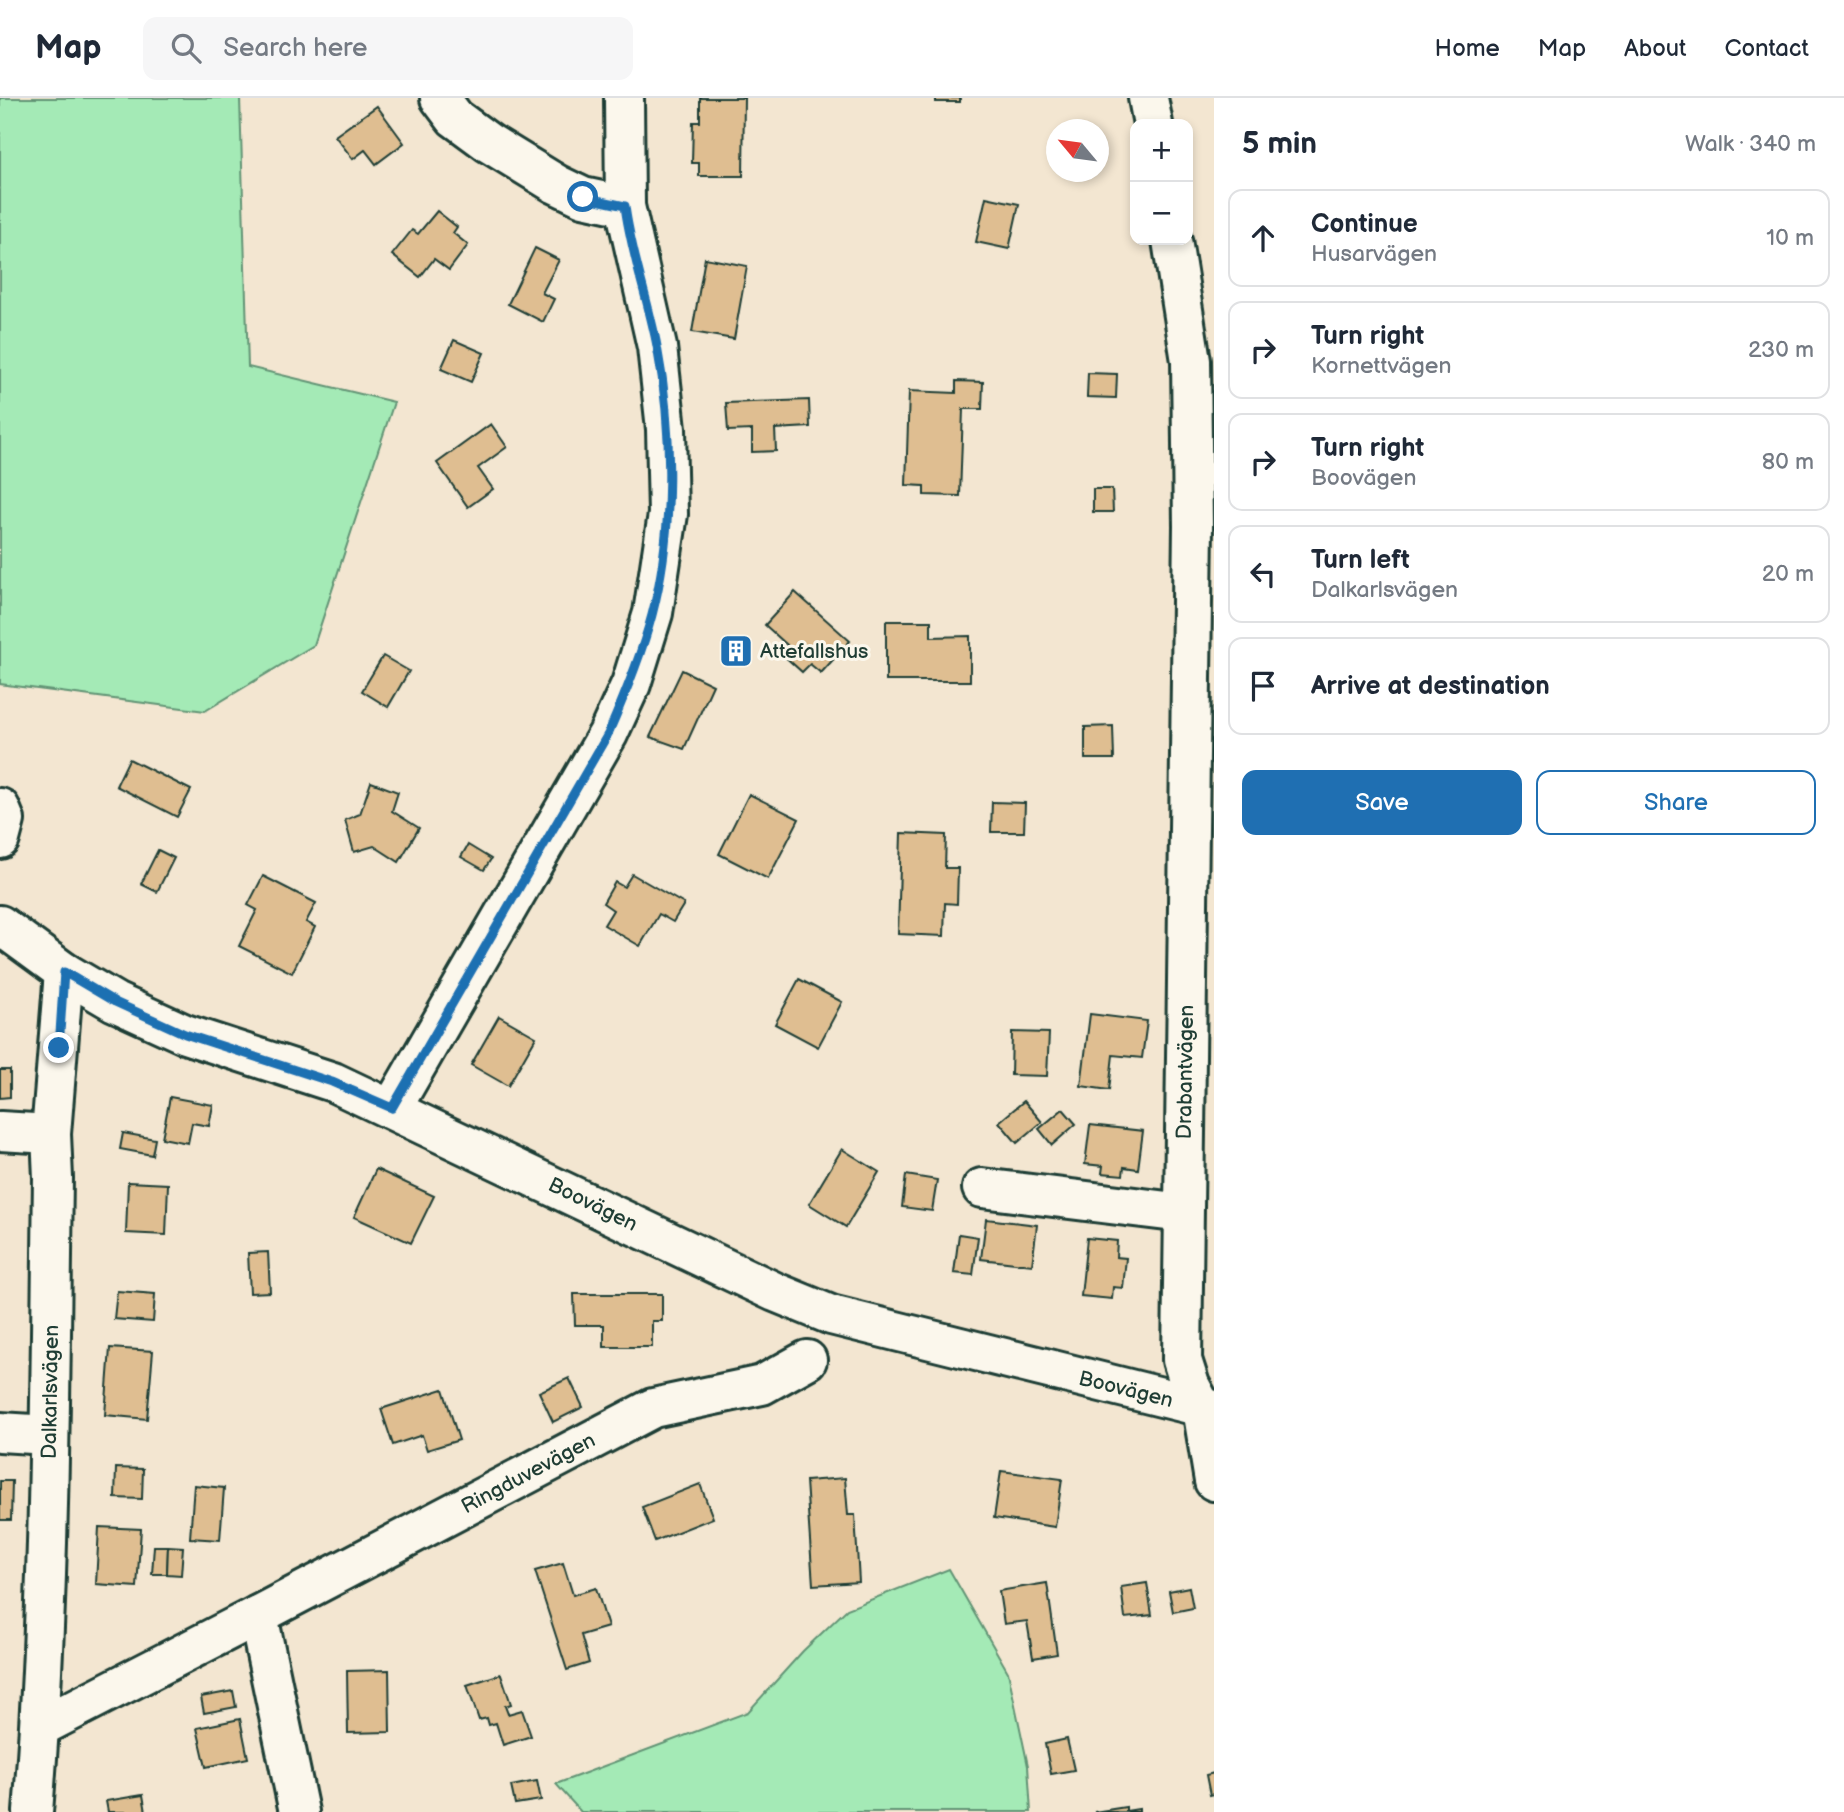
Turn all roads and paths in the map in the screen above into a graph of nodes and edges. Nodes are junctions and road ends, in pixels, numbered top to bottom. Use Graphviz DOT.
graph roads {
  1 [pos="440,98"];
  2 [pos="624,98"];
  3 [pos="1148,98"];
  4 [pos="1152,119"];
  5 [pos="625,206"];
  6 [pos="1173,245"];
  7 [pos="0,808"];
  8 [pos="0,839"];
  9 [pos="0,925"];
  10 [pos="64,972"];
  11 [pos="392,1108"];
  12 [pos="0,1132"];
  13 [pos="51,1134"];
  14 [pos="982,1188"];
  15 [pos="1183,1213"];
  16 [pos="807,1360"];
  17 [pos="1208,1409"];
  18 [pos="0,1432"];
  19 [pos="49,1435"];
  20 [pos="1214,1480"];
  21 [pos="258,1615"];
  22 [pos="40,1727"];
  23 [pos="33,1812"];
  24 [pos="299,1812"];
  1 -- 5 [label="street"];
  2 -- 5 [label="street"];
  3 -- 4 [label="street"];
  5 -- 11 [label="street"];
  6 -- 15 [label="street, Drabantvägen"];
  7 -- 8 [label="street"];
  9 -- 10 [label="street, Boovägen"];
  10 -- 11 [label="street, Boovägen"];
  10 -- 13 [label="street, Dalkarlsvägen"];
  11 -- 17 [label="street, Boovägen"];
  12 -- 13 [label="street"];
  13 -- 19 [label="street, Dalkarlsvägen"];
  14 -- 15 [label="street"];
  15 -- 17 [label="street, Drabantvägen"];
  16 -- 21 [label="street, Ringduvevägen"];
  17 -- 20 [label="street, Drabantvägen"];
  18 -- 19 [label="street"];
  19 -- 22 [label="street, Dalkarlsvägen"];
  21 -- 22 [label="street, Ringduvevägen"];
  21 -- 24 [label="street"];
  22 -- 23 [label="street, Dalkarlsvägen"];
}
